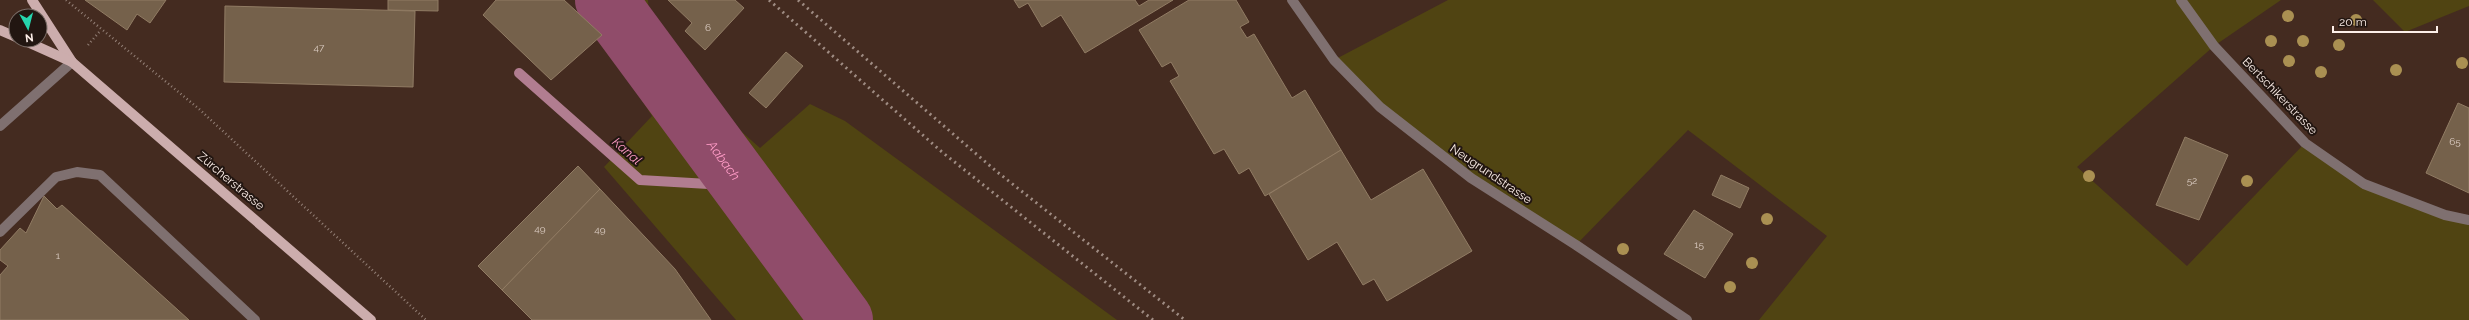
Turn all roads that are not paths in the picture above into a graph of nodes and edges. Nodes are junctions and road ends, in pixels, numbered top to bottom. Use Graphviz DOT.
graph roads {
  1 [pos="32,0"];
  2 [pos="1292,0"];
  3 [pos="2181,0"];
  4 [pos="41,48"];
  5 [pos="72,62"];
  6 [pos="0,126"];
  7 [pos="2469,220"];
  8 [pos="0,232"];
  9 [pos="255,320"];
  10 [pos="371,320"];
  11 [pos="1687,320"];
  1 -- 5 [label="main road, Zürcherstrasse"];
  2 -- 11 [label="street, Neugrundstrasse"];
  3 -- 7 [label="street, Bertschikerstrasse"];
  4 -- 5 [label="main road, Zürcherstrasse"];
  5 -- 6 [label="street"];
  5 -- 10 [label="main road, Zürcherstrasse"];
  8 -- 9 [label="street"];
}
